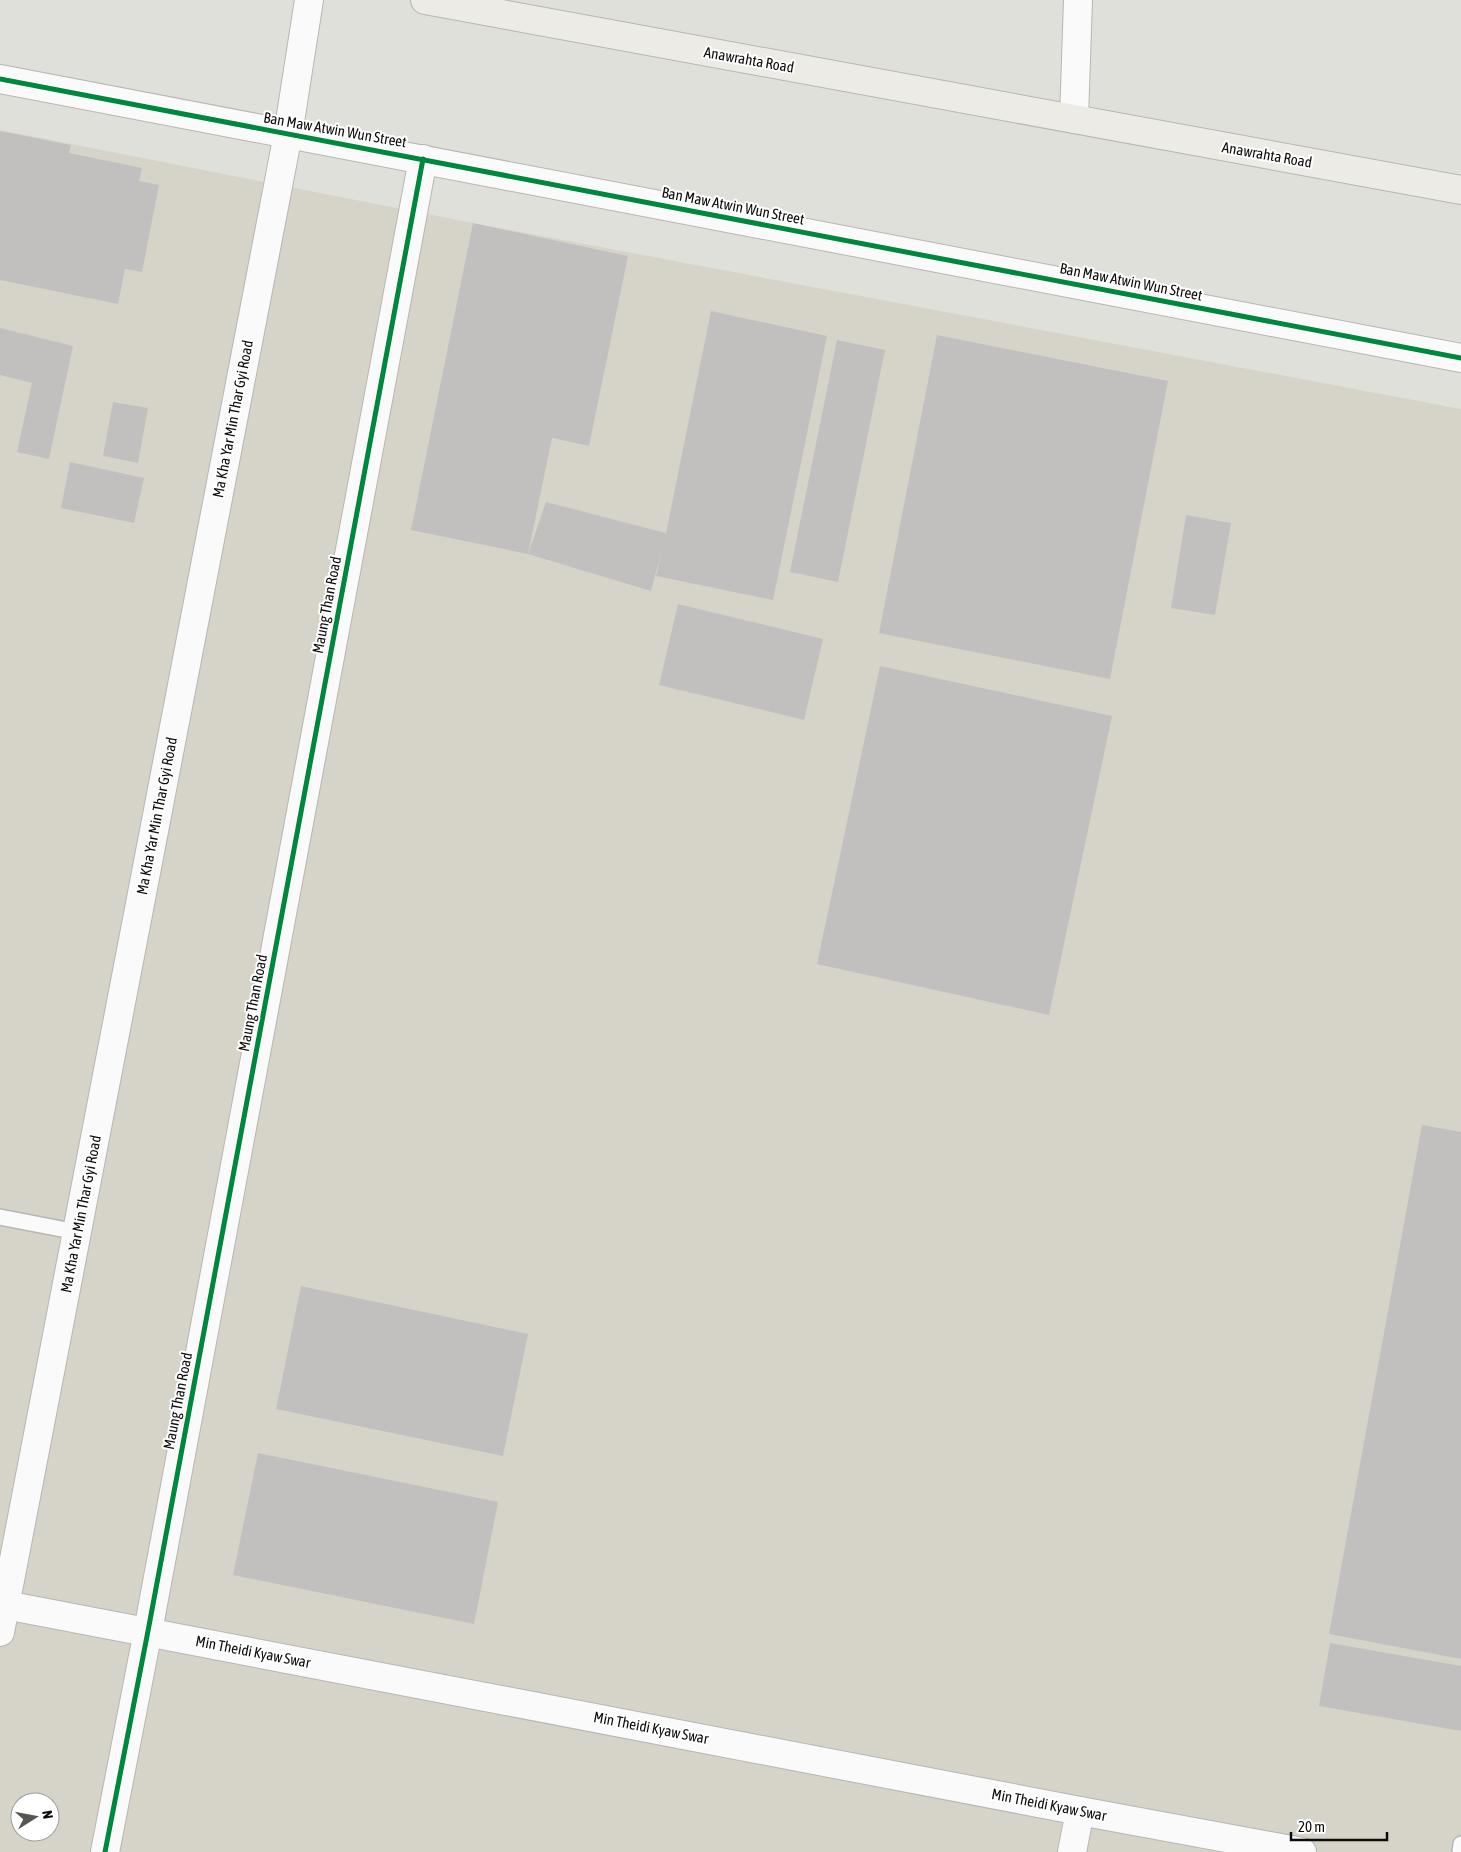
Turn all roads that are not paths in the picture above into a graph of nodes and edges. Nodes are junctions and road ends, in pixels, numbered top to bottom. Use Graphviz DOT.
graph roads {
  1 [pos="309,0"];
  2 [pos="425,0"];
  3 [pos="1078,0"];
  4 [pos="0,79"];
  5 [pos="1074,119"];
  6 [pos="288,134"];
  7 [pos="423,159"];
  8 [pos="1461,190"];
  9 [pos="1461,358"];
  10 [pos="0,1217"];
  11 [pos="77,1232"];
  12 [pos="3,1604"];
  13 [pos="148,1631"];
  14 [pos="0,1632"];
  15 [pos="1080,1811"];
  16 [pos="1461,1844"];
  17 [pos="105,1852"];
  18 [pos="1072,1852"];
  19 [pos="1302,1852"];
  20 [pos="1460,1852"];
  1 -- 6 [label="street, Ma Kha Yar Min Thar Gyi Road"];
  2 -- 5 [label="main road, Anawrahta Road"];
  3 -- 5 [label="street"];
  4 -- 6 [label="street, Ban Maw Atwin Wun Street"];
  5 -- 8 [label="main road, Anawrahta Road"];
  6 -- 7 [label="street, Ban Maw Atwin Wun Street"];
  6 -- 11 [label="street, Ma Kha Yar Min Thar Gyi Road"];
  7 -- 9 [label="street, Ban Maw Atwin Wun Street"];
  7 -- 13 [label="street, Maung Than Road"];
  10 -- 11 [label="lane"];
  11 -- 12 [label="street, Ma Kha Yar Min Thar Gyi Road"];
  12 -- 13 [label="street, Min Theidi Kyaw Swar"];
  12 -- 14 [label="street, Ma Kha Yar Min Thar Gyi Road"];
  13 -- 15 [label="street, Min Theidi Kyaw Swar"];
  13 -- 17 [label="street, Maung Than Road"];
  15 -- 18 [label="street"];
  15 -- 19 [label="street, Min Theidi Kyaw Swar"];
  16 -- 20 [label="lane"];
}
